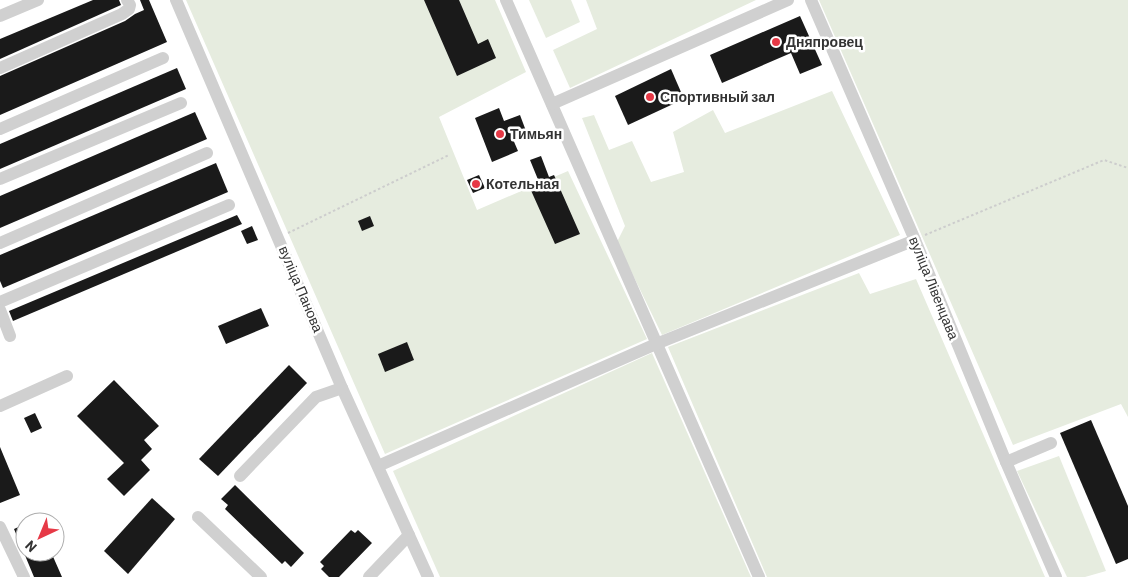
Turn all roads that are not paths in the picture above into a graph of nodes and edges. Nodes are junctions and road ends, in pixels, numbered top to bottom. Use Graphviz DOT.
graph roads {
  1 [pos="38,0"];
  2 [pos="128,0"];
  3 [pos="176,0"];
  4 [pos="506,0"];
  5 [pos="788,0"];
  6 [pos="810,0"];
  7 [pos="0,16"];
  8 [pos="163,58"];
  9 [pos="0,68"];
  10 [pos="182,103"];
  11 [pos="552,104"];
  12 [pos="0,129"];
  13 [pos="206,153"];
  14 [pos="0,179"];
  15 [pos="229,205"];
  16 [pos="915,240"];
  17 [pos="0,243"];
  18 [pos="0,302"];
  19 [pos="0,310"];
  20 [pos="10,336"];
  21 [pos="656,344"];
  22 [pos="67,376"];
  23 [pos="342,388"];
  24 [pos="0,406"];
  25 [pos="1051,442"];
  26 [pos="1006,462"];
  27 [pos="378,466"];
  28 [pos="240,476"];
  29 [pos="198,517"];
  30 [pos="0,527"];
  31 [pos="409,535"];
  32 [pos="24,577"];
  33 [pos="261,577"];
  34 [pos="369,577"];
  35 [pos="428,577"];
  36 [pos="759,577"];
  37 [pos="1056,577"];
  1 -- 7 [label="street"];
  2 -- 9 [label="street"];
  3 -- 23 [label="street, вуліца Панова"];
  4 -- 11 [label="street"];
  5 -- 11 [label="street"];
  6 -- 16 [label="street, вуліца Лівенцава"];
  8 -- 12 [label="street"];
  10 -- 14 [label="street"];
  11 -- 21 [label="street"];
  13 -- 17 [label="street"];
  15 -- 18 [label="street"];
  16 -- 21 [label="street"];
  16 -- 26 [label="street, вуліца Лівенцава"];
  19 -- 20 [label="street"];
  21 -- 27 [label="street"];
  21 -- 36 [label="street"];
  22 -- 24 [label="street"];
  23 -- 27 [label="street, вуліца Панова"];
  23 -- 28 [label="street"];
  25 -- 26 [label="street"];
  26 -- 37 [label="street, вуліца Лівенцава"];
  27 -- 31 [label="street, вуліца Панова"];
  29 -- 33 [label="street"];
  30 -- 32 [label="street"];
  31 -- 34 [label="street"];
  31 -- 35 [label="street, вуліца Панова"];
}
